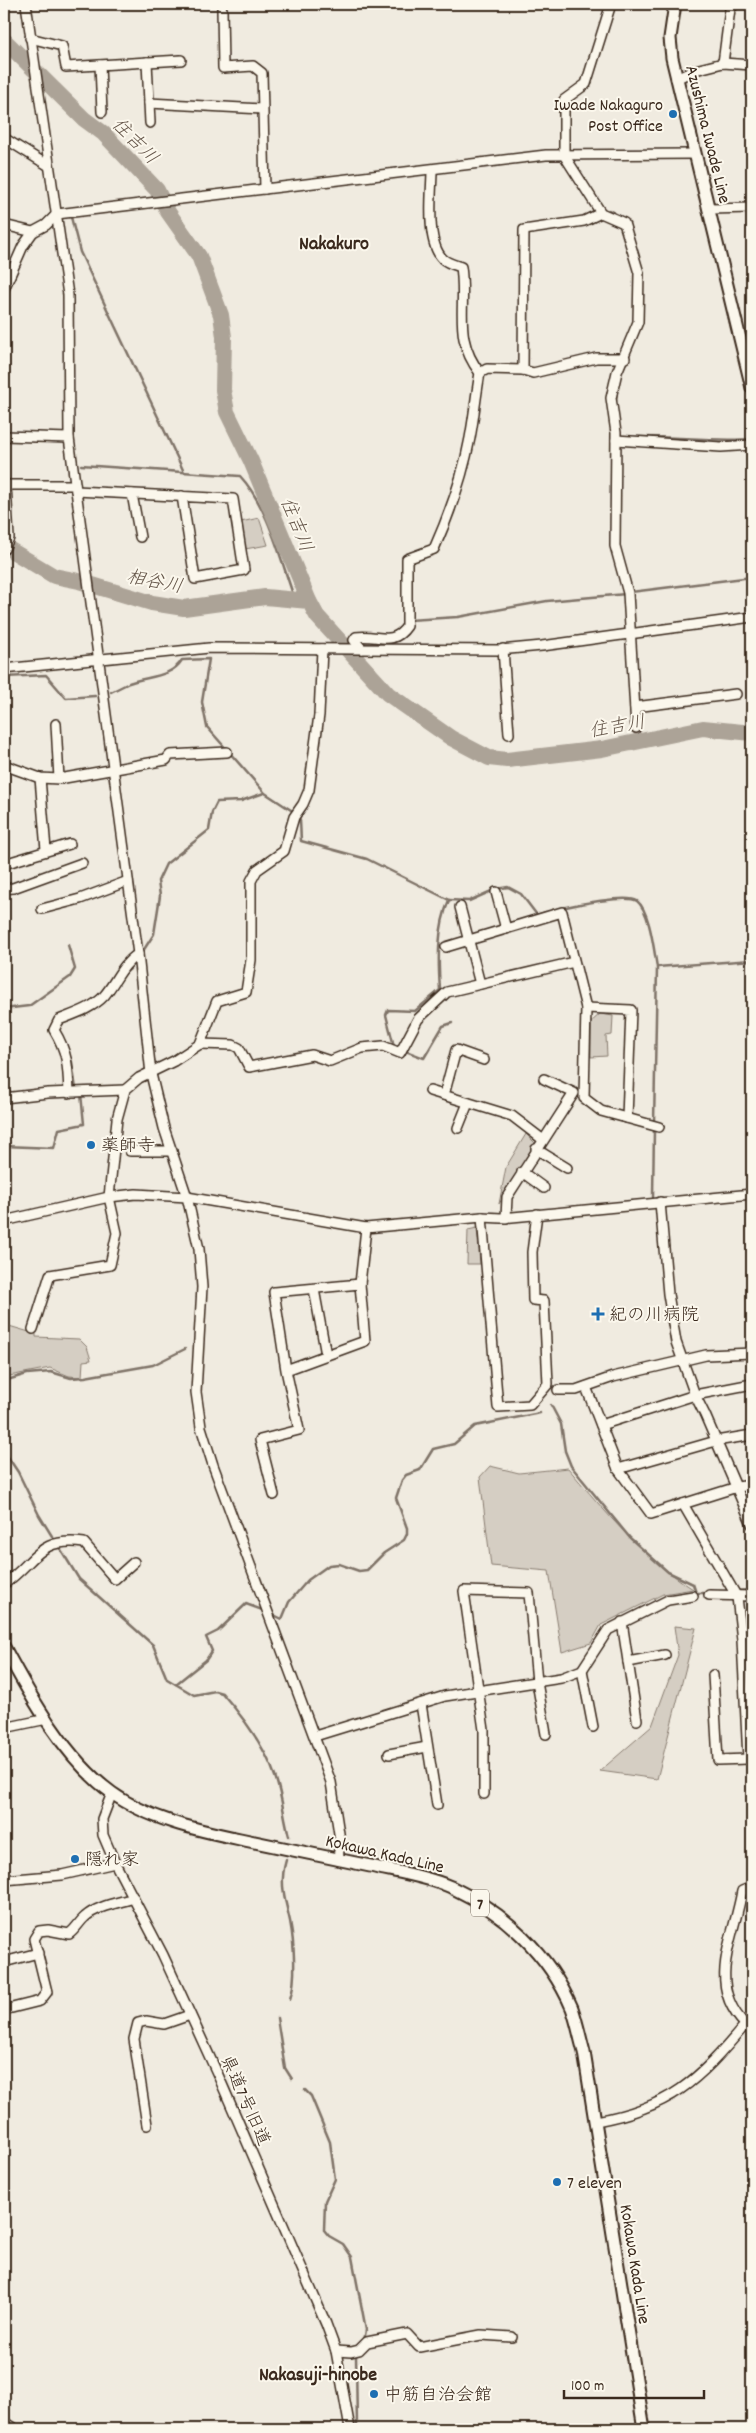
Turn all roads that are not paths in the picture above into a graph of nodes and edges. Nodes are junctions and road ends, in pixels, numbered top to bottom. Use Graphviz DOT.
graph roads {
  1 [pos="26,4"];
  2 [pos="611,4"];
  3 [pos="675,4"];
  4 [pos="735,4"];
  5 [pos="222,9"];
  6 [pos="30,38"];
  7 [pos="181,60"];
  8 [pos="147,62"];
  9 [pos="722,63"];
  10 [pos="100,65"];
  11 [pos="752,65"];
  12 [pos="676,79"];
  13 [pos="149,103"];
  14 [pos="262,109"];
  15 [pos="102,112"];
  16 [pos="150,123"];
  17 [pos="4,138"];
  18 [pos="564,154"];
  19 [pos="695,154"];
  20 [pos="49,166"];
  21 [pos="432,170"];
  22 [pos="265,189"];
  23 [pos="752,208"];
  24 [pos="710,209"];
  25 [pos="601,213"];
  26 [pos="57,214"];
  27 [pos="4,225"];
  28 [pos="33,232"];
  29 [pos="4,289"];
  30 [pos="625,358"];
  31 [pos="523,370"];
  32 [pos="480,373"];
  33 [pos="752,388"];
  34 [pos="4,436"];
  35 [pos="69,438"];
  36 [pos="616,440"];
  37 [pos="752,445"];
  38 [pos="76,488"];
  39 [pos="132,494"];
  40 [pos="182,496"];
  41 [pos="140,537"];
  42 [pos="4,549"];
  43 [pos="4,606"];
  44 [pos="752,616"];
  45 [pos="4,622"];
  46 [pos="631,634"];
  47 [pos="322,649"];
  48 [pos="360,649"];
  49 [pos="503,649"];
  50 [pos="99,659"];
  51 [pos="4,669"];
  52 [pos="736,694"];
  53 [pos="635,707"];
  54 [pos="56,724"];
  55 [pos="636,728"];
  56 [pos="509,734"];
  57 [pos="226,752"];
  58 [pos="4,765"];
  59 [pos="113,770"];
  60 [pos="40,778"];
  61 [pos="59,780"];
  62 [pos="70,844"];
  63 [pos="46,850"];
  64 [pos="82,863"];
  65 [pos="4,864"];
  66 [pos="128,881"];
  67 [pos="4,889"];
  68 [pos="496,892"];
  69 [pos="460,907"];
  70 [pos="42,908"];
  71 [pos="506,929"];
  72 [pos="469,940"];
  73 [pos="446,946"];
  74 [pos="138,954"];
  75 [pos="574,962"];
  76 [pos="480,984"];
  77 [pos="586,1008"];
  78 [pos="200,1044"];
  79 [pos="484,1060"];
  80 [pos="151,1074"];
  81 [pos="544,1079"];
  82 [pos="125,1090"];
  83 [pos="430,1091"];
  84 [pos="70,1093"];
  85 [pos="444,1095"];
  86 [pos="4,1098"];
  87 [pos="468,1103"];
  88 [pos="627,1118"];
  89 [pos="659,1127"];
  90 [pos="458,1128"];
  91 [pos="542,1140"];
  92 [pos="536,1149"];
  93 [pos="130,1151"];
  94 [pos="172,1151"];
  95 [pos="567,1168"];
  96 [pos="522,1172"];
  97 [pos="544,1188"];
  98 [pos="752,1194"];
  99 [pos="109,1197"];
  100 [pos="187,1197"];
  101 [pos="660,1202"];
  102 [pos="537,1214"];
  103 [pos="482,1217"];
  104 [pos="506,1218"];
  105 [pos="4,1221"];
  106 [pos="366,1228"];
  107 [pos="360,1284"];
  108 [pos="314,1289"];
  109 [pos="33,1329"];
  110 [pos="752,1353"];
  111 [pos="326,1355"];
  112 [pos="682,1362"];
  113 [pos="286,1370"];
  114 [pos="752,1384"];
  115 [pos="586,1386"];
  116 [pos="558,1390"];
  117 [pos="695,1396"];
  118 [pos="601,1424"];
  119 [pos="752,1435"];
  120 [pos="716,1441"];
  121 [pos="618,1470"];
  122 [pos="752,1485"];
  123 [pos="737,1487"];
  124 [pos="274,1495"];
  125 [pos="683,1504"];
  126 [pos="752,1524"];
  127 [pos="134,1562"];
  128 [pos="4,1584"];
  129 [pos="709,1595"];
  130 [pos="693,1596"];
  131 [pos="752,1596"];
  132 [pos="736,1597"];
  133 [pos="622,1622"];
  134 [pos="4,1647"];
  135 [pos="664,1655"];
  136 [pos="628,1662"];
  137 [pos="582,1670"];
  138 [pos="713,1675"];
  139 [pos="537,1682"];
  140 [pos="477,1691"];
  141 [pos="421,1704"];
  142 [pos="47,1719"];
  143 [pos="637,1720"];
  144 [pos="593,1727"];
  145 [pos="4,1728"];
  146 [pos="546,1734"];
  147 [pos="314,1736"];
  148 [pos="428,1747"];
  149 [pos="390,1754"];
  150 [pos="750,1759"];
  151 [pos="112,1793"];
  152 [pos="484,1794"];
  153 [pos="437,1805"];
  154 [pos="338,1860"];
  155 [pos="115,1863"];
  156 [pos="4,1880"];
  157 [pos="752,1887"];
  158 [pos="134,1898"];
  159 [pos="38,1953"];
  160 [pos="4,1962"];
  161 [pos="4,2010"];
  162 [pos="190,2014"];
  163 [pos="749,2028"];
  164 [pos="596,2121"];
  165 [pos="147,2125"];
  166 [pos="512,2337"];
  167 [pos="336,2351"];
  168 [pos="4,2422"];
  169 [pos="15,2429"];
  170 [pos="350,2429"];
  171 [pos="644,2429"];
  1 -- 6 [label="street"];
  2 -- 18 [label="street"];
  3 -- 12 [label="main road, Azushima Iwade Line"];
  4 -- 9 [label="street"];
  5 -- 14 [label="street"];
  6 -- 10 [label="street"];
  6 -- 20 [label="street"];
  7 -- 8 [label="street"];
  8 -- 10 [label="street"];
  8 -- 13 [label="street"];
  9 -- 11 [label="street"];
  9 -- 12 [label="street"];
  10 -- 15 [label="street"];
  12 -- 19 [label="main road, Azushima Iwade Line"];
  13 -- 14 [label="street"];
  13 -- 16 [label="street"];
  14 -- 22 [label="street"];
  17 -- 20 [label="street"];
  18 -- 19 [label="street"];
  18 -- 21 [label="street"];
  18 -- 25 [label="street"];
  19 -- 24 [label="main road, Azushima Iwade Line"];
  20 -- 26 [label="street"];
  21 -- 22 [label="street"];
  21 -- 32 [label="street"];
  22 -- 26 [label="street"];
  23 -- 24 [label="street"];
  24 -- 33 [label="main road, Azushima Iwade Line"];
  25 -- 30 [label="street"];
  25 -- 31 [label="street"];
  26 -- 28 [label="street"];
  26 -- 35 [label="street"];
  27 -- 28 [label="street"];
  28 -- 29 [label="street"];
  30 -- 31 [label="street"];
  30 -- 36 [label="street"];
  31 -- 32 [label="street"];
  32 -- 48 [label="street"];
  34 -- 35 [label="street"];
  35 -- 38 [label="street"];
  36 -- 37 [label="street"];
  36 -- 46 [label="street"];
  38 -- 39 [label="street"];
  38 -- 42 [label="street"];
  38 -- 50 [label="street"];
  39 -- 40 [label="street"];
  39 -- 41 [label="street"];
  40 -- 40 [label="street"];
  43 -- 45 [label="street"];
  44 -- 46 [label="street"];
  46 -- 49 [label="street"];
  46 -- 53 [label="street"];
  47 -- 48 [label="street"];
  47 -- 50 [label="street"];
  47 -- 78 [label="street"];
  48 -- 49 [label="street"];
  49 -- 56 [label="street"];
  50 -- 51 [label="street"];
  50 -- 59 [label="street"];
  52 -- 53 [label="street"];
  53 -- 55 [label="street"];
  54 -- 61 [label="street"];
  57 -- 59 [label="street"];
  58 -- 60 [label="street"];
  59 -- 61 [label="street"];
  59 -- 66 [label="street"];
  60 -- 61 [label="street"];
  60 -- 63 [label="street"];
  62 -- 63 [label="street"];
  63 -- 65 [label="street"];
  64 -- 67 [label="street"];
  66 -- 70 [label="street"];
  66 -- 74 [label="street"];
  68 -- 71 [label="street"];
  69 -- 72 [label="street"];
  71 -- 72 [label="street"];
  71 -- 75 [label="street"];
  72 -- 73 [label="street"];
  72 -- 76 [label="street"];
  74 -- 80 [label="street"];
  74 -- 84 [label="street"];
  75 -- 76 [label="street"];
  75 -- 77 [label="street"];
  76 -- 78 [label="street"];
  77 -- 88 [label="street"];
  77 -- 88 [label="street"];
  78 -- 80 [label="street"];
  79 -- 85 [label="street"];
  80 -- 82 [label="street"];
  80 -- 94 [label="street"];
  81 -- 91 [label="street"];
  82 -- 84 [label="street"];
  82 -- 99 [label="street"];
  83 -- 85 [label="street"];
  84 -- 86 [label="street"];
  85 -- 87 [label="street"];
  87 -- 90 [label="street"];
  87 -- 91 [label="street"];
  88 -- 89 [label="street"];
  91 -- 92 [label="street"];
  92 -- 95 [label="street"];
  92 -- 96 [label="street"];
  93 -- 94 [label="street"];
  94 -- 100 [label="street"];
  96 -- 97 [label="street"];
  96 -- 104 [label="street"];
  98 -- 101 [label="street"];
  99 -- 100 [label="street"];
  99 -- 105 [label="street"];
  99 -- 109 [label="street"];
  100 -- 106 [label="street"];
  100 -- 147 [label="street"];
  101 -- 102 [label="street"];
  101 -- 112 [label="street"];
  102 -- 103 [label="street"];
  102 -- 104 [label="street"];
  103 -- 104 [label="street"];
  103 -- 106 [label="street"];
  106 -- 107 [label="street"];
  107 -- 108 [label="street"];
  107 -- 111 [label="street"];
  108 -- 111 [label="street"];
  108 -- 113 [label="street"];
  110 -- 112 [label="street"];
  111 -- 113 [label="street"];
  112 -- 115 [label="street"];
  112 -- 117 [label="street"];
  113 -- 124 [label="street"];
  114 -- 117 [label="street"];
  115 -- 116 [label="street"];
  115 -- 118 [label="street"];
  117 -- 118 [label="street"];
  117 -- 120 [label="street"];
  118 -- 121 [label="street"];
  119 -- 120 [label="street"];
  120 -- 121 [label="street"];
  120 -- 123 [label="street"];
  121 -- 125 [label="street"];
  122 -- 123 [label="street"];
  123 -- 125 [label="street"];
  123 -- 126 [label="street"];
  125 -- 132 [label="street"];
  127 -- 128 [label="street"];
  129 -- 132 [label="street"];
  130 -- 133 [label="street"];
  131 -- 132 [label="street"];
  132 -- 150 [label="street"];
  133 -- 136 [label="street"];
  133 -- 137 [label="street"];
  134 -- 142 [label="main road, Kokawa Kada Line / 7"];
  135 -- 136 [label="street"];
  136 -- 143 [label="street"];
  137 -- 139 [label="street"];
  137 -- 144 [label="street"];
  138 -- 150 [label="street"];
  139 -- 140 [label="street"];
  139 -- 140 [label="street"];
  139 -- 146 [label="street"];
  140 -- 141 [label="street"];
  140 -- 152 [label="street"];
  141 -- 147 [label="street"];
  141 -- 148 [label="street"];
  142 -- 145 [label="street"];
  142 -- 151 [label="main road, Kokawa Kada Line / 7"];
  147 -- 154 [label="street"];
  148 -- 149 [label="street"];
  148 -- 153 [label="street"];
  151 -- 154 [label="main road, Kokawa Kada Line / 7"];
  151 -- 155 [label="street, 県道7号旧道"];
  154 -- 164 [label="main road, Kokawa Kada Line / 7"];
  155 -- 156 [label="street"];
  155 -- 158 [label="street, 県道7号旧道"];
  157 -- 163 [label="street"];
  158 -- 159 [label="street"];
  158 -- 162 [label="street, 県道7号旧道"];
  159 -- 160 [label="street"];
  159 -- 161 [label="street"];
  162 -- 165 [label="street"];
  162 -- 167 [label="street, 県道7号旧道"];
  163 -- 164 [label="street"];
  164 -- 171 [label="main road, Kokawa Kada Line / 7"];
  166 -- 167 [label="street"];
  167 -- 170 [label="street, 県道7号旧道"];
  168 -- 169 [label="street"];
}
